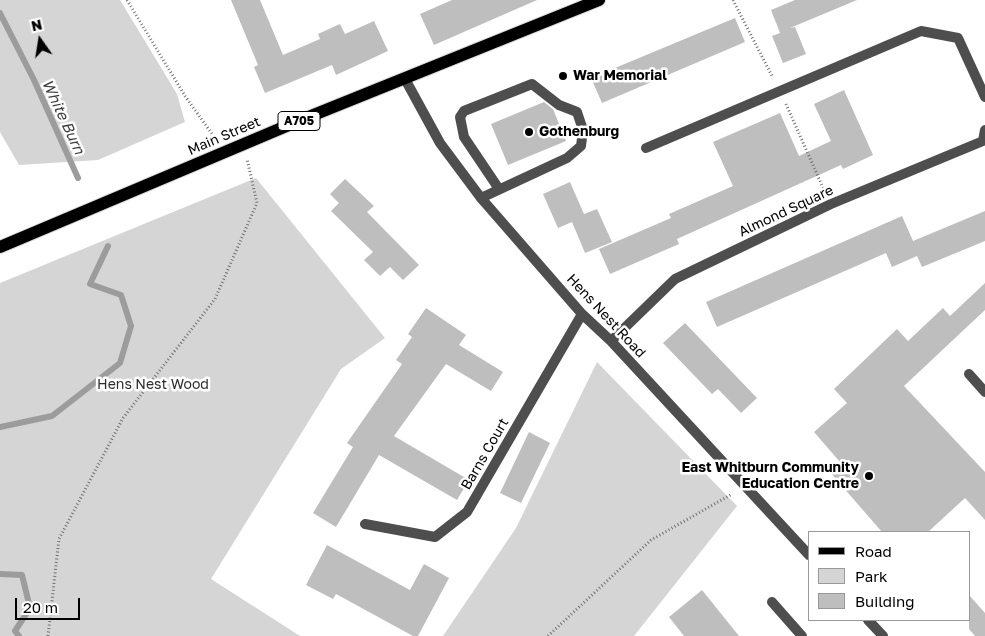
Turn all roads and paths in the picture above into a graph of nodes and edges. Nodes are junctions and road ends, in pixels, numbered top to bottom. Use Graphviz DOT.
graph roads {
  1 [pos="126,0"];
  2 [pos="599,0"];
  3 [pos="734,0"];
  4 [pos="405,79"];
  5 [pos="780,91"];
  6 [pos="985,97"];
  7 [pos="985,130"];
  8 [pos="243,144"];
  9 [pos="646,148"];
  10 [pos="225,152"];
  11 [pos="499,189"];
  12 [pos="481,198"];
  13 [pos="831,204"];
  14 [pos="0,247"];
  15 [pos="582,314"];
  16 [pos="611,341"];
  17 [pos="969,374"];
  18 [pos="985,392"];
  19 [pos="745,486"];
  20 [pos="365,524"];
  21 [pos="808,555"];
  22 [pos="772,602"];
  23 [pos="869,621"];
  24 [pos="48,636"];
  25 [pos="548,636"];
  26 [pos="802,636"];
  27 [pos="883,636"];
  1 -- 10 [label="path"];
  2 -- 4 [label="main road, Main Street / A705"];
  3 -- 5 [label="path"];
  4 -- 8 [label="main road, Main Street / A705"];
  4 -- 12 [label="street, Hens Nest Road"];
  5 -- 6 [label="street"];
  5 -- 9 [label="street"];
  5 -- 13 [label="path"];
  7 -- 13 [label="street, Almond Square"];
  8 -- 10 [label="main road, Main Street / A705"];
  8 -- 24 [label="path"];
  10 -- 14 [label="main road, Main Street / A705"];
  11 -- 11 [label="street"];
  11 -- 12 [label="street"];
  12 -- 15 [label="street, Hens Nest Road"];
  13 -- 16 [label="street, Almond Square"];
  15 -- 16 [label="street, Hens Nest Road"];
  15 -- 20 [label="street, Barns Court"];
  16 -- 19 [label="street, Hens Nest Road"];
  17 -- 18 [label="street"];
  19 -- 21 [label="street, Hens Nest Road"];
  19 -- 25 [label="path"];
  22 -- 26 [label="street"];
  23 -- 27 [label="street"];
}
